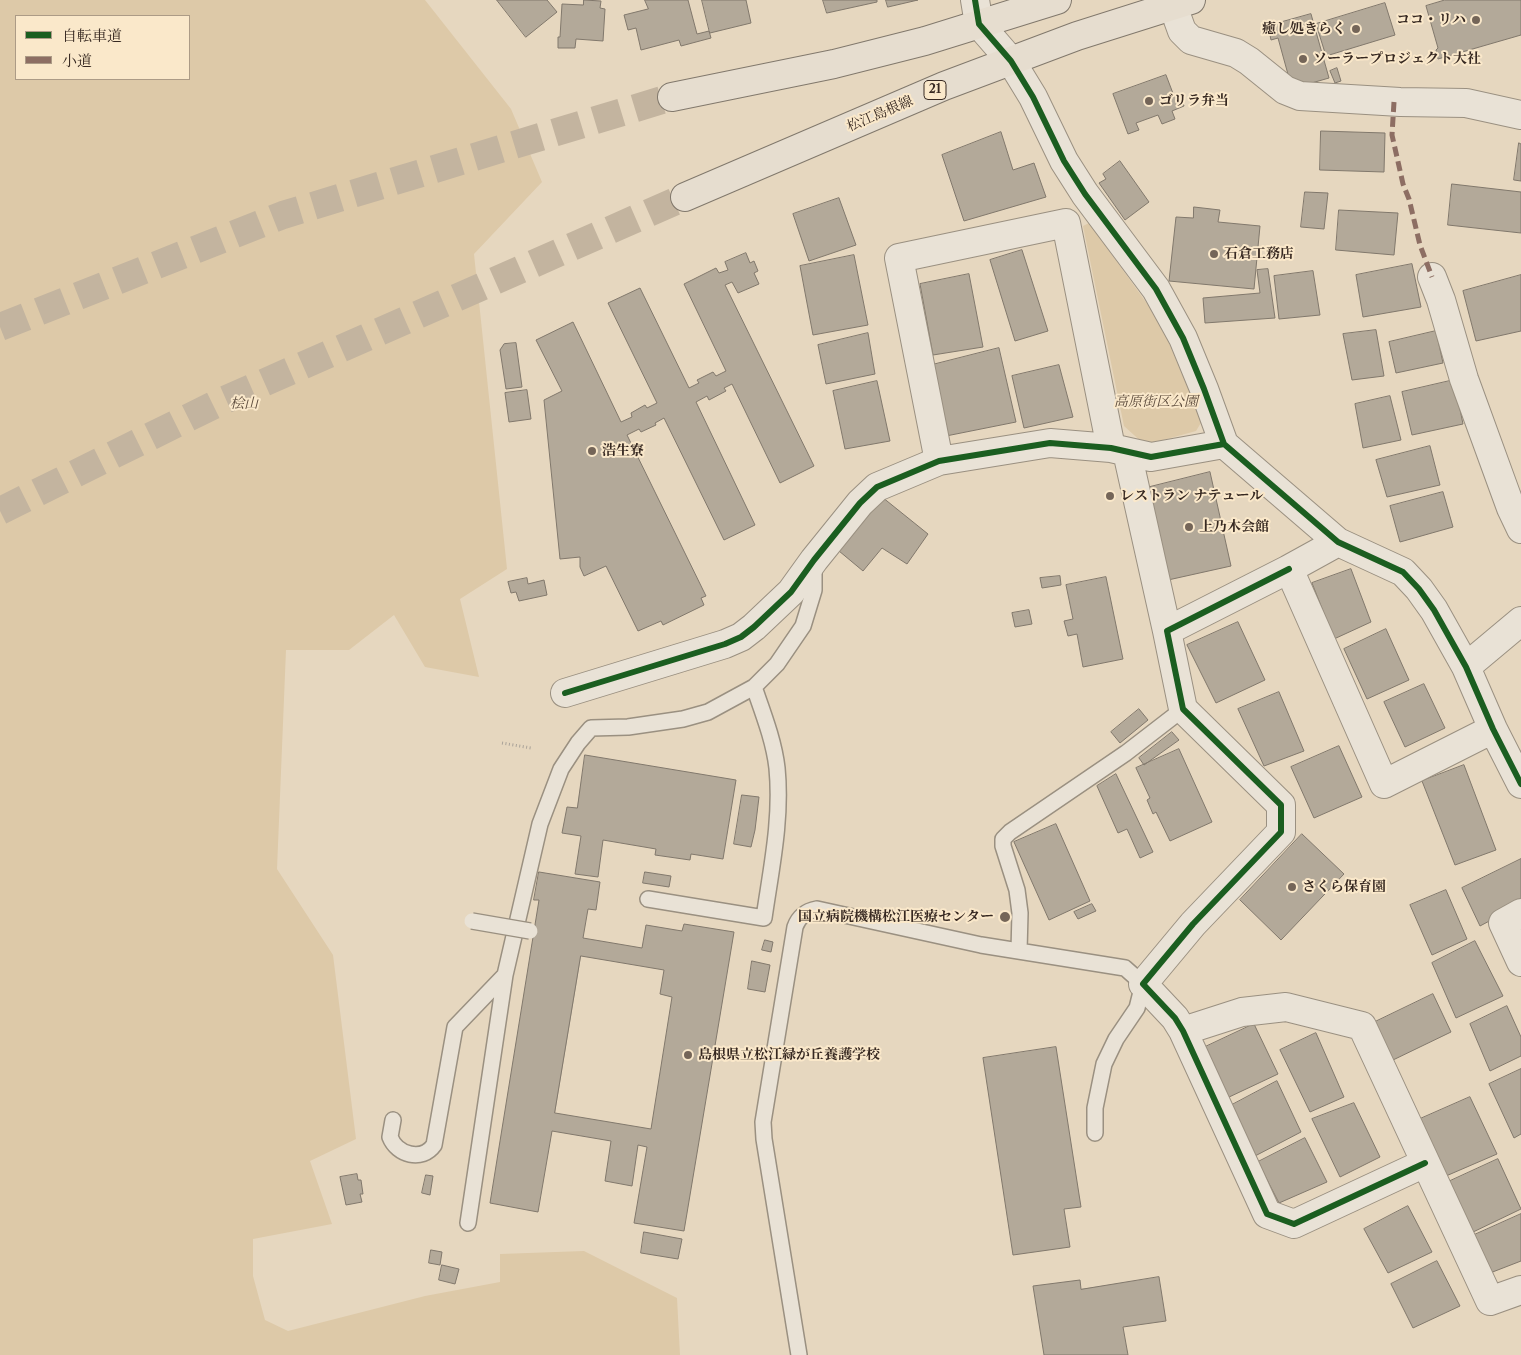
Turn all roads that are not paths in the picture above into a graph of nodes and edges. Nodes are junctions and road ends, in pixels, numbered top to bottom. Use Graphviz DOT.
graph roads {
  1 [pos="1057,0"];
  2 [pos="1182,3"];
  3 [pos="977,12"];
  4 [pos="1011,61"];
  5 [pos="672,97"];
  6 [pos="1521,115"];
  7 [pos="685,197"];
  8 [pos="1432,277"];
  9 [pos="1224,444"];
  10 [pos="1119,450"];
  11 [pos="939,461"];
  12 [pos="1521,529"];
  13 [pos="1338,542"];
  14 [pos="814,560"];
  15 [pos="1289,569"];
  16 [pos="1521,621"];
  17 [pos="1167,631"];
  18 [pos="1466,667"];
  19 [pos="754,687"];
  20 [pos="565,693"];
  21 [pos="1183,709"];
  22 [pos="1493,728"];
  23 [pos="1521,784"];
  24 [pos="648,899"];
  25 [pos="1521,913"];
  26 [pos="472,920"];
  27 [pos="530,931"];
  28 [pos="1018,951"];
  29 [pos="1521,962"];
  30 [pos="505,975"];
  31 [pos="1143,984"];
  32 [pos="1183,1031"];
  33 [pos="393,1120"];
  34 [pos="1096,1133"];
  35 [pos="1425,1163"];
  36 [pos="468,1223"];
  37 [pos="1521,1290"];
  38 [pos="799,1355"];
  1 -- 3 [label="main road"];
  2 -- 4 [label="main road, 松江島根線 / 21"];
  2 -- 6 [label="street"];
  3 -- 4 [label="street"];
  3 -- 5 [label="main road"];
  4 -- 7 [label="main road, 松江島根線 / 21"];
  4 -- 9 [label="street"];
  8 -- 12 [label="street"];
  9 -- 10 [label="street"];
  9 -- 13 [label="street"];
  10 -- 11 [label="street"];
  10 -- 11 [label="street"];
  10 -- 17 [label="street"];
  11 -- 14 [label="street"];
  13 -- 15 [label="street"];
  13 -- 18 [label="street"];
  14 -- 19 [label="lane"];
  14 -- 20 [label="street"];
  15 -- 17 [label="street"];
  15 -- 22 [label="street"];
  16 -- 18 [label="street"];
  17 -- 21 [label="street"];
  18 -- 22 [label="street"];
  19 -- 24 [label="lane"];
  19 -- 30 [label="lane"];
  21 -- 28 [label="lane"];
  21 -- 31 [label="street"];
  22 -- 23 [label="street"];
  25 -- 29 [label="street"];
  26 -- 27 [label="lane, bridge"];
  28 -- 31 [label="lane"];
  28 -- 38 [label="lane"];
  30 -- 33 [label="lane"];
  30 -- 36 [label="lane"];
  31 -- 32 [label="street"];
  31 -- 34 [label="lane"];
  32 -- 35 [label="street"];
  32 -- 35 [label="street"];
  35 -- 37 [label="street"];
}
